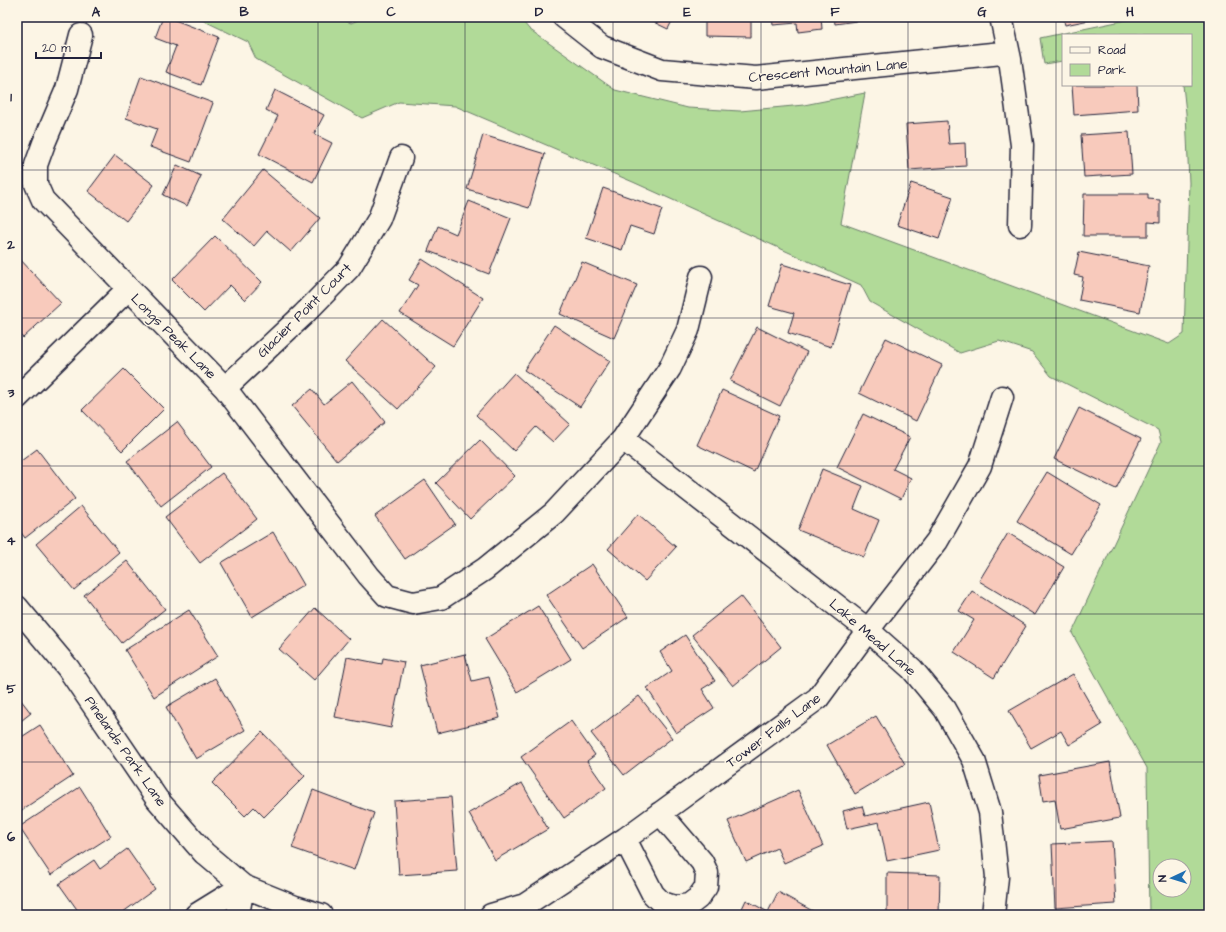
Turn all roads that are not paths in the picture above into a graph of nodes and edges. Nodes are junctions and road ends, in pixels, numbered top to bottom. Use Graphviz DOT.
graph roads {
  1 [pos="564,17"];
  2 [pos="1001,17"];
  3 [pos="81,35"];
  4 [pos="1010,59"];
  5 [pos="401,158"];
  6 [pos="1020,224"];
  7 [pos="701,277"];
  8 [pos="128,289"];
  9 [pos="225,388"];
  10 [pos="1002,397"];
  11 [pos="17,398"];
  12 [pos="623,439"];
  13 [pos="17,607"];
  14 [pos="868,630"];
  15 [pos="660,813"];
  16 [pos="625,839"];
  17 [pos="244,886"];
  18 [pos="196,915"];
  19 [pos="238,915"];
  20 [pos="321,915"];
  21 [pos="491,915"];
  22 [pos="993,915"];
  1 -- 4 [label="street, Crescent Mountain Lane"];
  2 -- 4 [label="street"];
  3 -- 8 [label="street, Longs Peak Lane"];
  4 -- 6 [label="street"];
  5 -- 9 [label="street, Glacier Point Court"];
  7 -- 12 [label="street"];
  8 -- 9 [label="street, Longs Peak Lane"];
  8 -- 11 [label="street"];
  9 -- 12 [label="street, Longs Peak Lane"];
  10 -- 14 [label="street, Tower Falls Lane"];
  12 -- 14 [label="street, Lake Mead Lane"];
  13 -- 17 [label="street, Pinelands Park Lane"];
  14 -- 15 [label="street, Tower Falls Lane"];
  14 -- 22 [label="street, Lake Mead Lane"];
  15 -- 16 [label="street, Tower Falls Lane"];
  15 -- 16 [label="street"];
  16 -- 21 [label="street, Tower Falls Lane"];
  17 -- 18 [label="street"];
  17 -- 19 [label="street"];
  17 -- 20 [label="street"];
}
